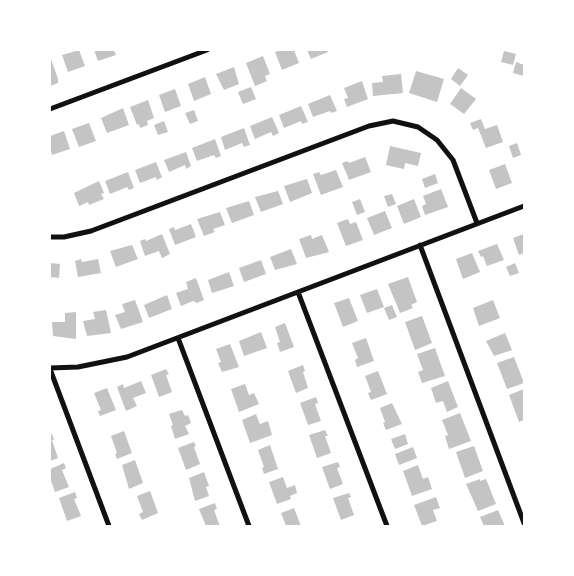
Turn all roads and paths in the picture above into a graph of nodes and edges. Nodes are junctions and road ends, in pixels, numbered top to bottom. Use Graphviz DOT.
graph roads {
  1 [pos="207,50"];
  2 [pos="50,110"];
  3 [pos="525,206"];
  4 [pos="477,223"];
  5 [pos="50,237"];
  6 [pos="420,245"];
  7 [pos="298,292"];
  8 [pos="178,338"];
  9 [pos="50,369"];
  10 [pos="525,523"];
  11 [pos="109,526"];
  12 [pos="249,526"];
  13 [pos="387,526"];
  1 -- 2 [label="street"];
  3 -- 4 [label="street"];
  4 -- 5 [label="street"];
  4 -- 6 [label="street"];
  6 -- 7 [label="street"];
  6 -- 10 [label="street"];
  7 -- 8 [label="street"];
  7 -- 13 [label="street"];
  8 -- 9 [label="street"];
  8 -- 12 [label="street"];
  9 -- 11 [label="street"];
}
